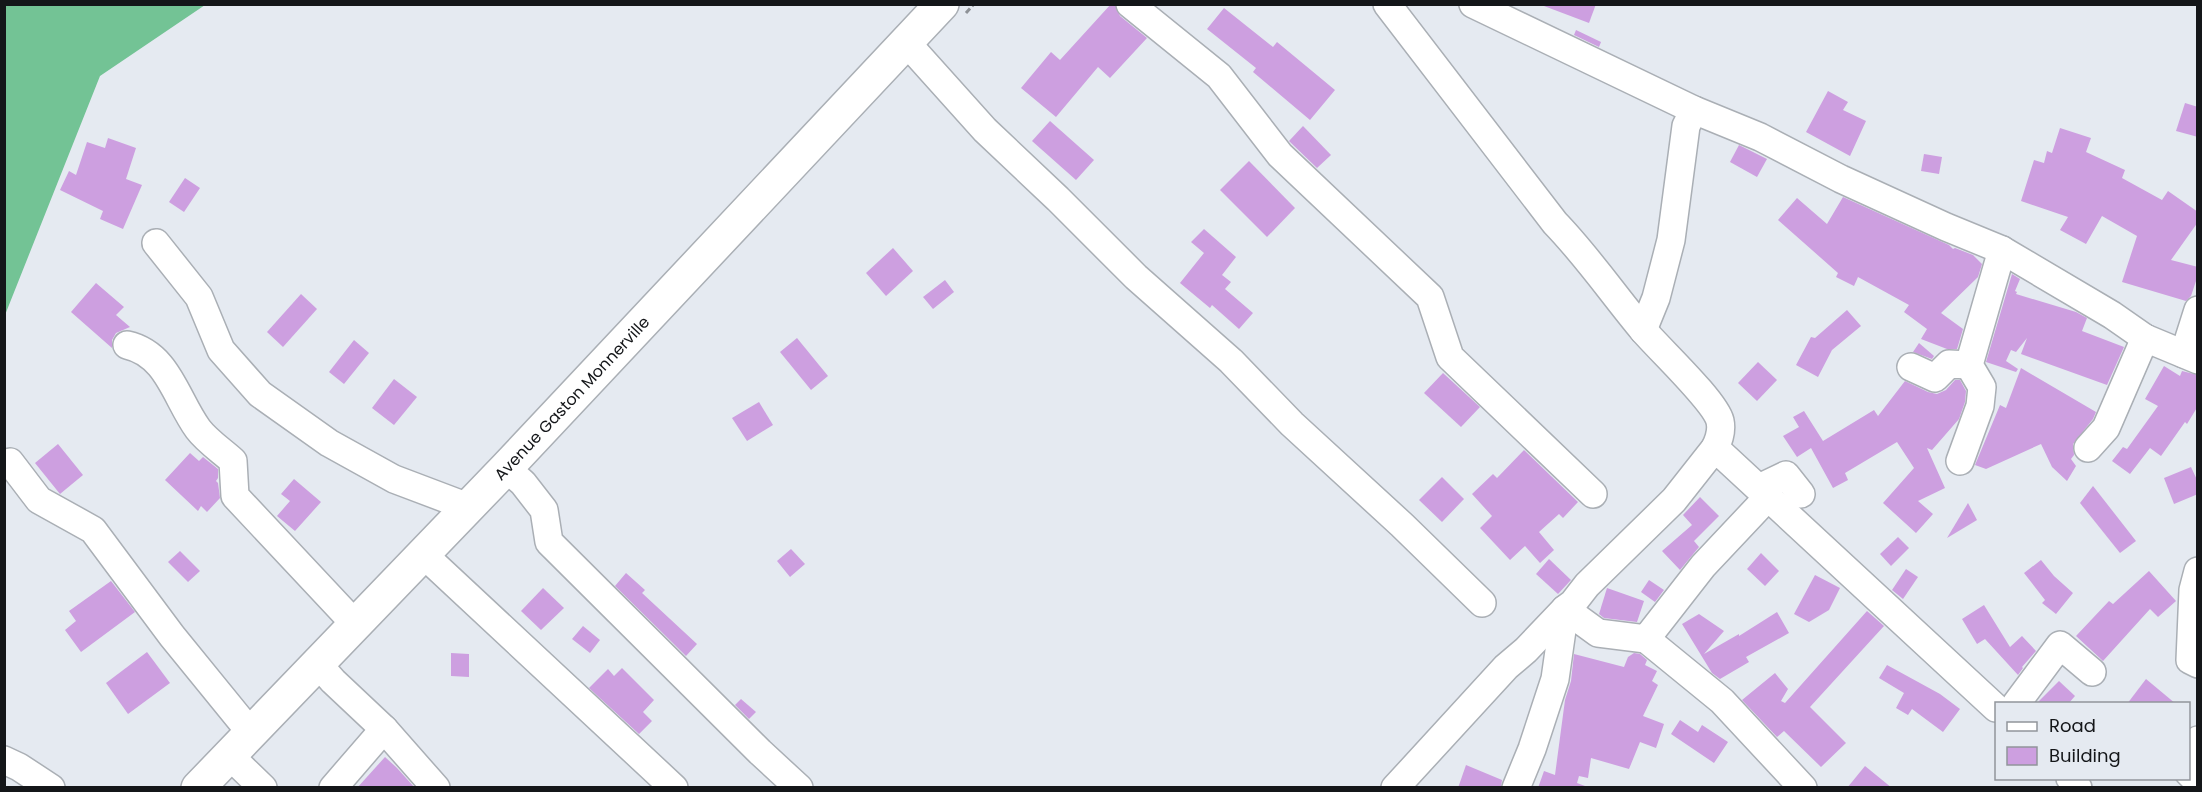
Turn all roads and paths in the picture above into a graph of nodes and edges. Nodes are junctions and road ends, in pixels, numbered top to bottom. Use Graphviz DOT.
graph roads {
  1 [pos="942,4"];
  2 [pos="1130,4"];
  3 [pos="1387,4"];
  4 [pos="1473,4"];
  5 [pos="906,42"];
  6 [pos="1694,110"];
  7 [pos="156,243"];
  8 [pos="2002,250"];
  9 [pos="2198,310"];
  10 [pos="1643,330"];
  11 [pos="2145,338"];
  12 [pos="127,345"];
  13 [pos="2191,357"];
  14 [pos="1968,365"];
  15 [pos="1911,367"];
  16 [pos="1715,448"];
  17 [pos="2088,448"];
  18 [pos="1960,461"];
  19 [pos="10,462"];
  20 [pos="506,468"];
  21 [pos="1764,492"];
  22 [pos="1593,494"];
  23 [pos="1801,494"];
  24 [pos="468,507"];
  25 [pos="423,554"];
  26 [pos="2198,571"];
  27 [pos="1482,603"];
  28 [pos="1565,609"];
  29 [pos="355,624"];
  30 [pos="1646,639"];
  31 [pos="318,664"];
  32 [pos="2198,664"];
  33 [pos="2092,672"];
  34 [pos="2017,702"];
  35 [pos="1995,707"];
  36 [pos="384,729"];
  37 [pos="2198,740"];
  38 [pos="240,745"];
  39 [pos="2190,753"];
  40 [pos="4,760"];
  41 [pos="51,788"];
  42 [pos="198,788"];
  43 [pos="263,788"];
  44 [pos="333,788"];
  45 [pos="436,788"];
  46 [pos="674,788"];
  47 [pos="799,788"];
  48 [pos="1395,788"];
  49 [pos="1516,788"];
  50 [pos="1803,788"];
  1 -- 5 [label="main road, Avenue Gaston Monnerville"];
  2 -- 22 [label="street"];
  3 -- 10 [label="street"];
  4 -- 6 [label="street"];
  5 -- 20 [label="main road, Avenue Gaston Monnerville"];
  5 -- 27 [label="street"];
  6 -- 8 [label="street"];
  6 -- 10 [label="street"];
  7 -- 24 [label="street"];
  8 -- 11 [label="street"];
  8 -- 14 [label="street"];
  9 -- 13 [label="street"];
  10 -- 16 [label="street"];
  11 -- 13 [label="street"];
  11 -- 17 [label="street"];
  12 -- 29 [label="street"];
  14 -- 15 [label="street"];
  14 -- 18 [label="street"];
  16 -- 21 [label="street"];
  16 -- 28 [label="street"];
  19 -- 38 [label="street"];
  20 -- 24 [label="main road, Avenue Gaston Monnerville"];
  20 -- 47 [label="street"];
  21 -- 23 [label="street"];
  21 -- 30 [label="street"];
  21 -- 35 [label="street"];
  24 -- 25 [label="main road, Avenue Gaston Monnerville"];
  25 -- 29 [label="main road, Avenue Gaston Monnerville"];
  25 -- 46 [label="street"];
  26 -- 32 [label="street"];
  28 -- 30 [label="street"];
  28 -- 48 [label="street"];
  28 -- 49 [label="street"];
  29 -- 31 [label="main road, Avenue Gaston Monnerville"];
  30 -- 50 [label="street"];
  31 -- 36 [label="street"];
  31 -- 38 [label="main road, Avenue Gaston Monnerville"];
  33 -- 34 [label="street"];
  36 -- 44 [label="street"];
  36 -- 45 [label="street"];
  37 -- 39 [label="street"];
  38 -- 42 [label="main road, Avenue Gaston Monnerville"];
  38 -- 43 [label="street"];
  40 -- 41 [label="street"];
}
